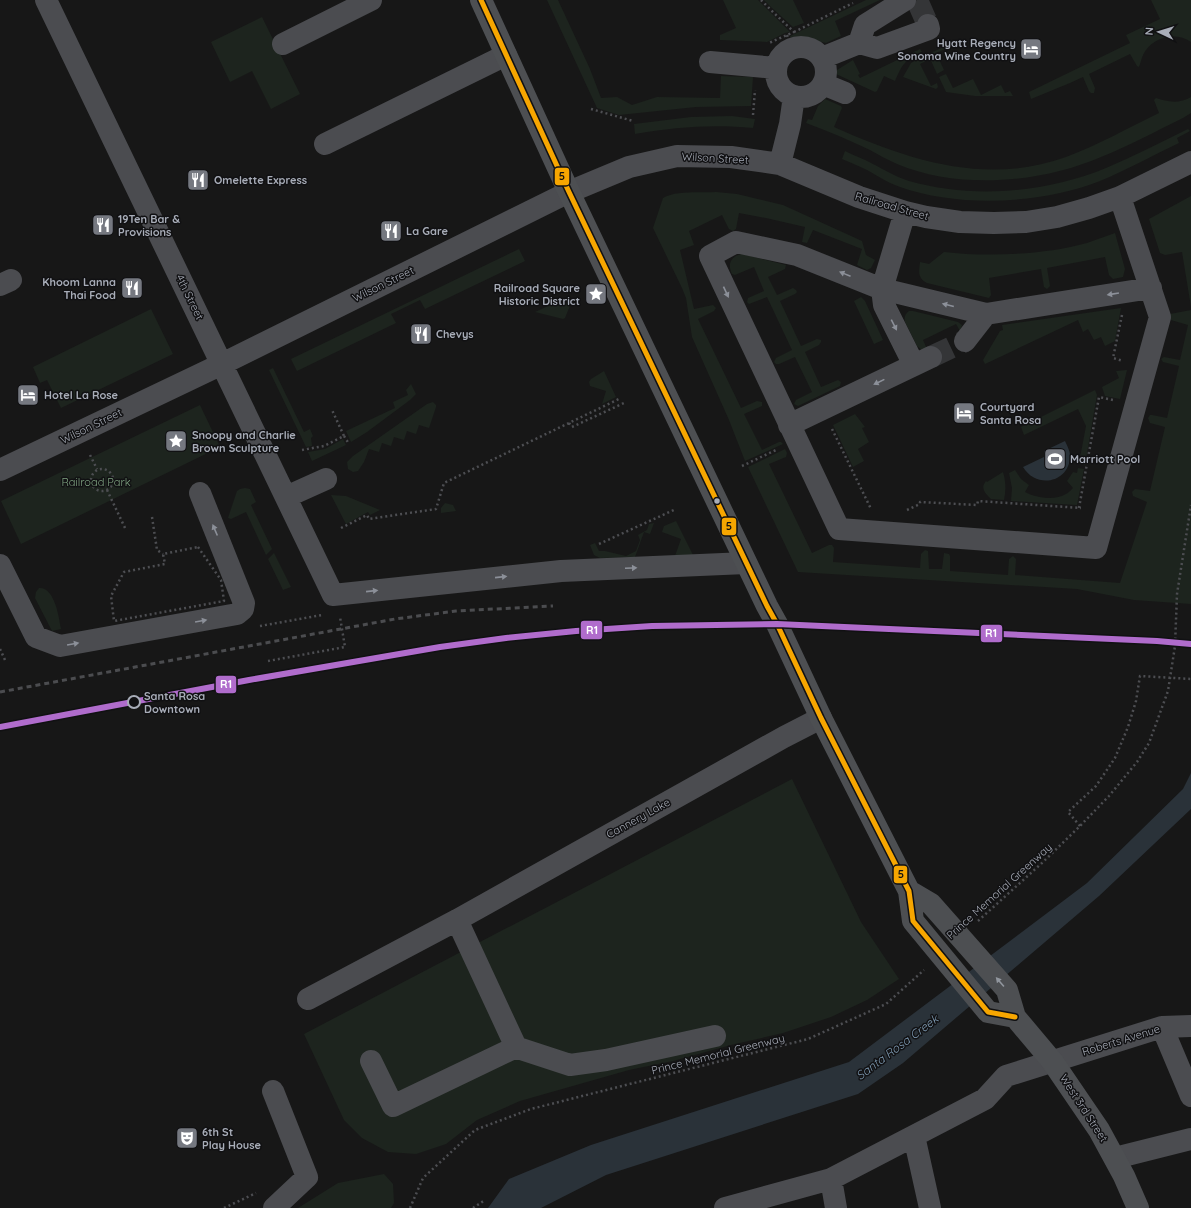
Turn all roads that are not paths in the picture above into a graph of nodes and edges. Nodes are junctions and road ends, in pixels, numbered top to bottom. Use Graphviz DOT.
graph roads {
  1 [pos="46,0"];
  2 [pos="371,0"];
  3 [pos="481,0"];
  4 [pos="905,0"];
  5 [pos="928,25"];
  6 [pos="859,43"];
  7 [pos="283,44"];
  8 [pos="506,55"];
  9 [pos="822,58"];
  10 [pos="710,62"];
  11 [pos="776,68"];
  12 [pos="823,84"];
  13 [pos="845,93"];
  14 [pos="794,96"];
  15 [pos="325,144"];
  16 [pos="1191,162"];
  17 [pos="780,164"];
  18 [pos="570,192"];
  19 [pos="1120,197"];
  20 [pos="905,212"];
  21 [pos="1151,288"];
  22 [pos="882,289"];
  23 [pos="986,314"];
  24 [pos="965,341"];
  25 [pos="222,364"];
  26 [pos="789,425"];
  27 [pos="0,470"];
  28 [pos="326,479"];
  29 [pos="200,493"];
  30 [pos="286,497"];
  31 [pos="746,563"];
  32 [pos="0,565"];
  33 [pos="821,718"];
  34 [pos="457,920"];
  35 [pos="308,999"];
  36 [pos="1191,1026"];
  37 [pos="1162,1027"];
  38 [pos="715,1036"];
  39 [pos="515,1047"];
  40 [pos="371,1061"];
  41 [pos="1052,1061"];
  42 [pos="273,1091"];
  43 [pos="1191,1096"];
  44 [pos="914,1136"];
  45 [pos="1191,1139"];
  46 [pos="1115,1158"];
  47 [pos="831,1179"];
  48 [pos="274,1208"];
  49 [pos="725,1208"];
  50 [pos="836,1208"];
  51 [pos="930,1208"];
  52 [pos="1138,1208"];
  1 -- 25 [label="street, 4th Street"];
  2 -- 7 [label="street"];
  3 -- 8 [label="main road, West 3rd Street"];
  4 -- 6 [label="street"];
  5 -- 6 [label="street"];
  6 -- 9 [label="street"];
  8 -- 15 [label="street"];
  8 -- 18 [label="main road, West 3rd Street"];
  9 -- 11 [label="street"];
  9 -- 12 [label="street"];
  10 -- 11 [label="street"];
  11 -- 14 [label="street"];
  12 -- 13 [label="street"];
  12 -- 14 [label="street"];
  14 -- 17 [label="street"];
  16 -- 19 [label="street, Railroad Street"];
  17 -- 18 [label="street, Wilson Street"];
  17 -- 20 [label="street, Railroad Street"];
  18 -- 25 [label="street, Wilson Street"];
  18 -- 31 [label="main road, West 3rd Street"];
  19 -- 20 [label="street, Railroad Street"];
  19 -- 21 [label="street"];
  20 -- 22 [label="street"];
  21 -- 23 [label="street, one-way"];
  21 -- 26 [label="street"];
  23 -- 22 [label="street, one-way"];
  22 -- 26 [label="street, one-way"];
  22 -- 26 [label="street, one-way"];
  23 -- 24 [label="street"];
  25 -- 27 [label="street, Wilson Street"];
  25 -- 30 [label="street, 4th Street"];
  28 -- 30 [label="street"];
  32 -- 29 [label="street, one-way"];
  30 -- 31 [label="street, 4th Street, one-way"];
  31 -- 33 [label="main road, West 3rd Street"];
  33 -- 34 [label="street, Cannery Lake"];
  33 -- 41 [label="main road, West 3rd Street"];
  34 -- 35 [label="street, Cannery Lake"];
  34 -- 39 [label="street"];
  36 -- 37 [label="street, Roberts Avenue"];
  37 -- 41 [label="street, Roberts Avenue"];
  37 -- 43 [label="street"];
  38 -- 39 [label="street"];
  39 -- 40 [label="street"];
  41 -- 44 [label="street, Roberts Avenue"];
  41 -- 46 [label="main road, West 3rd Street"];
  42 -- 48 [label="street"];
  44 -- 47 [label="street, Roberts Avenue"];
  44 -- 51 [label="street"];
  45 -- 46 [label="street"];
  46 -- 52 [label="main road, West 3rd Street"];
  47 -- 49 [label="street, Roberts Avenue"];
  47 -- 50 [label="street"];
}
